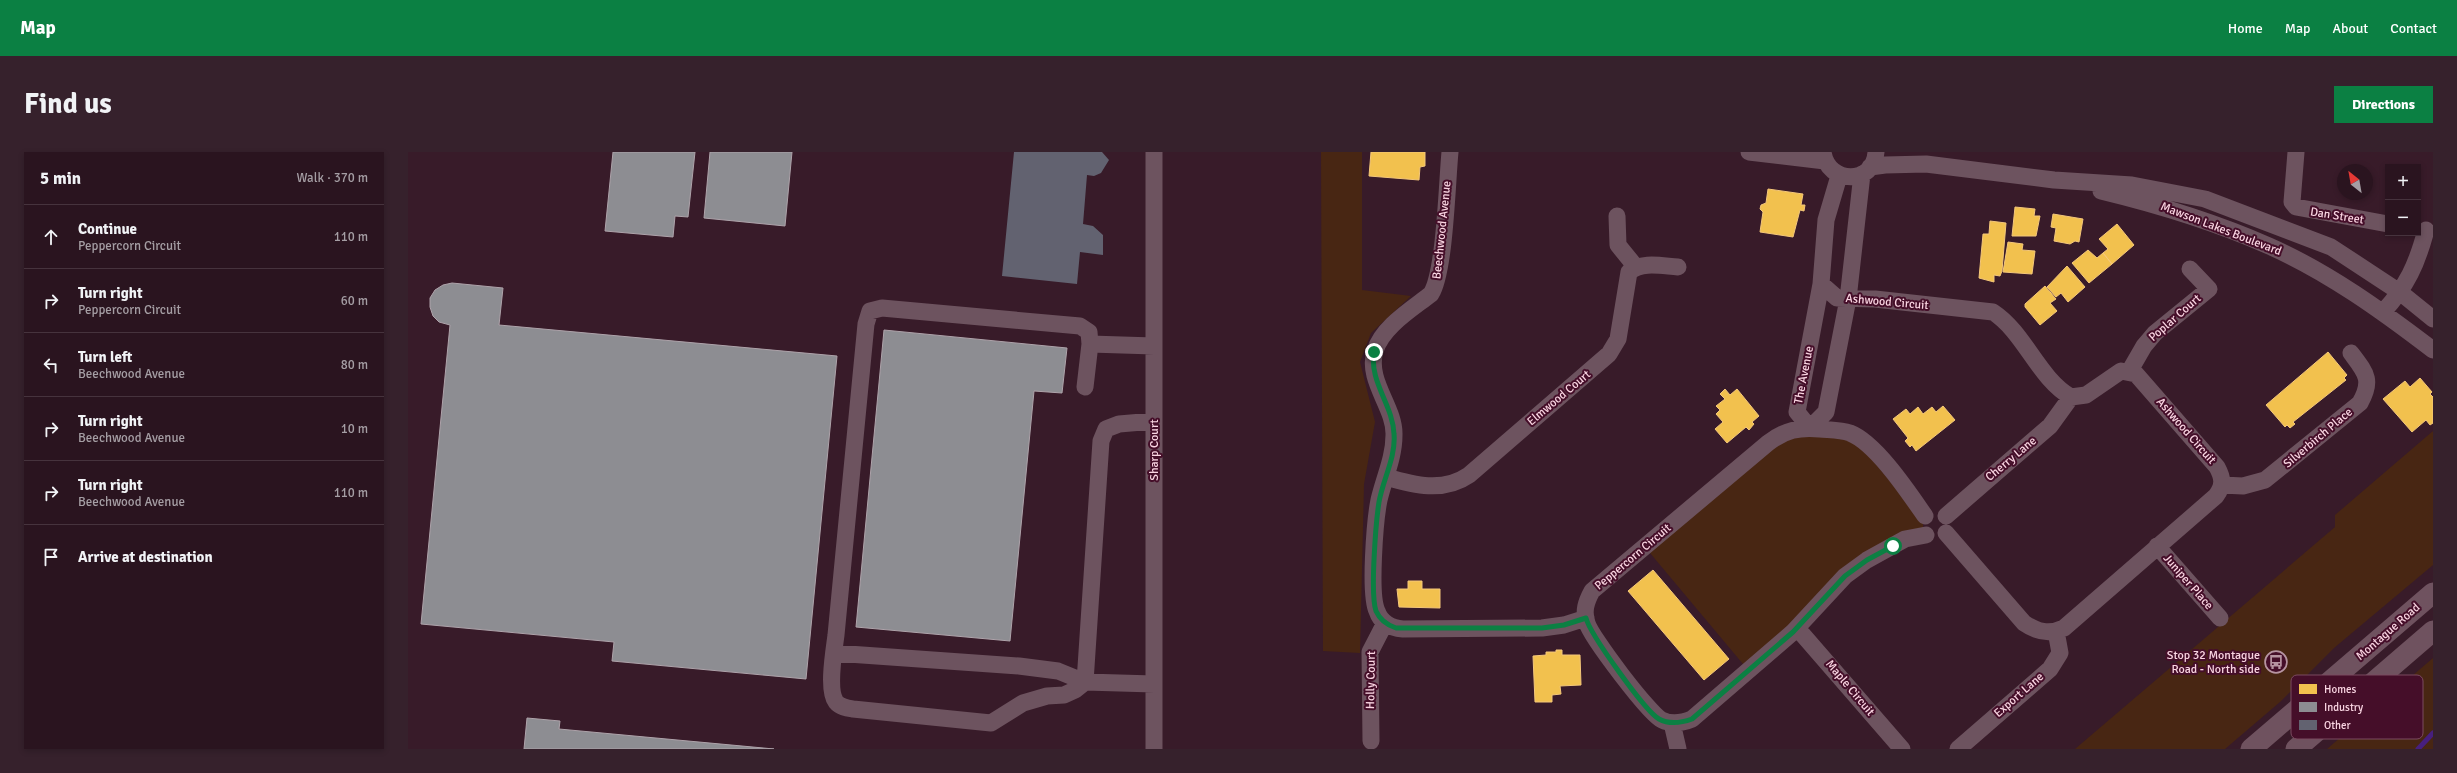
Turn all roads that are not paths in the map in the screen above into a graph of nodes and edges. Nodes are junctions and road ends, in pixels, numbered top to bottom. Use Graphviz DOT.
graph roads {
  1 [pos="1154,152"];
  2 [pos="1450,152"];
  3 [pos="1749,152"];
  4 [pos="1897,152"];
  5 [pos="2296,152"];
  6 [pos="1775,153"];
  7 [pos="1824,157"];
  8 [pos="1869,164"];
  9 [pos="1926,164"];
  10 [pos="1839,176"];
  11 [pos="2054,180"];
  12 [pos="1617,216"];
  13 [pos="2385,223"];
  14 [pos="2426,230"];
  15 [pos="1635,266"];
  16 [pos="1678,267"];
  17 [pos="2190,269"];
  18 [pos="1821,284"];
  19 [pos="2400,293"];
  20 [pos="1848,299"];
  21 [pos="2383,312"];
  22 [pos="2433,319"];
  23 [pos="1090,344"];
  24 [pos="1154,346"];
  25 [pos="2433,350"];
  26 [pos="2351,354"];
  27 [pos="2129,372"];
  28 [pos="1084,387"];
  29 [pos="2071,397"];
  30 [pos="1154,421"];
  31 [pos="1810,428"];
  32 [pos="1386,477"];
  33 [pos="2222,485"];
  34 [pos="1925,516"];
  35 [pos="1946,516"];
  36 [pos="1946,533"];
  37 [pos="1926,535"];
  38 [pos="2157,546"];
  39 [pos="2433,588"];
  40 [pos="2433,593"];
  41 [pos="2416,607"];
  42 [pos="1586,618"];
  43 [pos="2220,618"];
  44 [pos="1385,622"];
  45 [pos="1797,628"];
  46 [pos="2056,631"];
  47 [pos="2433,632"];
  48 [pos="834,654"];
  49 [pos="2337,675"];
  50 [pos="2383,675"];
  51 [pos="1085,682"];
  52 [pos="1154,684"];
  53 [pos="2291,715"];
  54 [pos="1672,723"];
  55 [pos="2308,739"];
  56 [pos="1371,741"];
  57 [pos="1154,749"];
  58 [pos="1678,749"];
  59 [pos="1902,749"];
  60 [pos="1958,749"];
  61 [pos="2251,749"];
  62 [pos="2296,749"];
  1 -- 24 [label="street, Sharp Court"];
  2 -- 32 [label="street, Beechwood Avenue"];
  3 -- 6 [label="street"];
  4 -- 9 [label="street, Mawson Lakes Boulevard"];
  5 -- 13 [label="street, Dan Street"];
  6 -- 7 [label="street"];
  7 -- 10 [label="street"];
  8 -- 9 [label="street, Mawson Lakes Boulevard"];
  8 -- 10 [label="street, Mawson Lakes Boulevard"];
  8 -- 20 [label="street"];
  9 -- 11 [label="street, Mawson Lakes Boulevard"];
  10 -- 18 [label="street, The Avenue"];
  11 -- 19 [label="street, Mawson Lakes Boulevard"];
  11 -- 21 [label="street, Mawson Lakes Boulevard"];
  12 -- 15 [label="street"];
  14 -- 19 [label="street"];
  15 -- 16 [label="street"];
  15 -- 32 [label="street, Elmwood Court"];
  17 -- 27 [label="street, Poplar Court"];
  18 -- 20 [label="street, Ashwood Circuit"];
  18 -- 31 [label="street, The Avenue"];
  19 -- 21 [label="street"];
  19 -- 22 [label="street, Mawson Lakes Boulevard"];
  20 -- 29 [label="street, Ashwood Circuit"];
  20 -- 31 [label="street"];
  21 -- 25 [label="street, Mawson Lakes Boulevard"];
  23 -- 24 [label="street"];
  23 -- 28 [label="street"];
  23 -- 48 [label="street"];
  24 -- 30 [label="street, Sharp Court"];
  26 -- 33 [label="street, Silverbirch Place"];
  27 -- 29 [label="street"];
  27 -- 33 [label="street, Ashwood Circuit"];
  29 -- 35 [label="street, Cherry Lane"];
  30 -- 51 [label="street"];
  30 -- 52 [label="street, Sharp Court"];
  31 -- 34 [label="street, Peppercorn Circuit"];
  31 -- 42 [label="street, Peppercorn Circuit"];
  32 -- 44 [label="street, Beechwood Avenue"];
  33 -- 38 [label="street"];
  34 -- 35 [label="street"];
  34 -- 37 [label="street"];
  35 -- 36 [label="street"];
  36 -- 37 [label="street"];
  36 -- 46 [label="street"];
  37 -- 45 [label="street"];
  38 -- 43 [label="street, Juniper Place"];
  38 -- 46 [label="street"];
  39 -- 41 [label="main road"];
  40 -- 41 [label="main road, Montague Road"];
  41 -- 49 [label="main road, Montague Road"];
  42 -- 44 [label="street"];
  42 -- 54 [label="street"];
  44 -- 56 [label="street, Holly Court"];
  45 -- 54 [label="street"];
  45 -- 59 [label="street, Maple Circuit"];
  46 -- 60 [label="street, Export Lane"];
  47 -- 50 [label="main road"];
  48 -- 51 [label="street"];
  48 -- 51 [label="street"];
  51 -- 52 [label="street"];
  52 -- 57 [label="street, Sharp Court"];
  53 -- 61 [label="main road, Montague Road"];
  54 -- 58 [label="street"];
  55 -- 62 [label="main road"];
}
